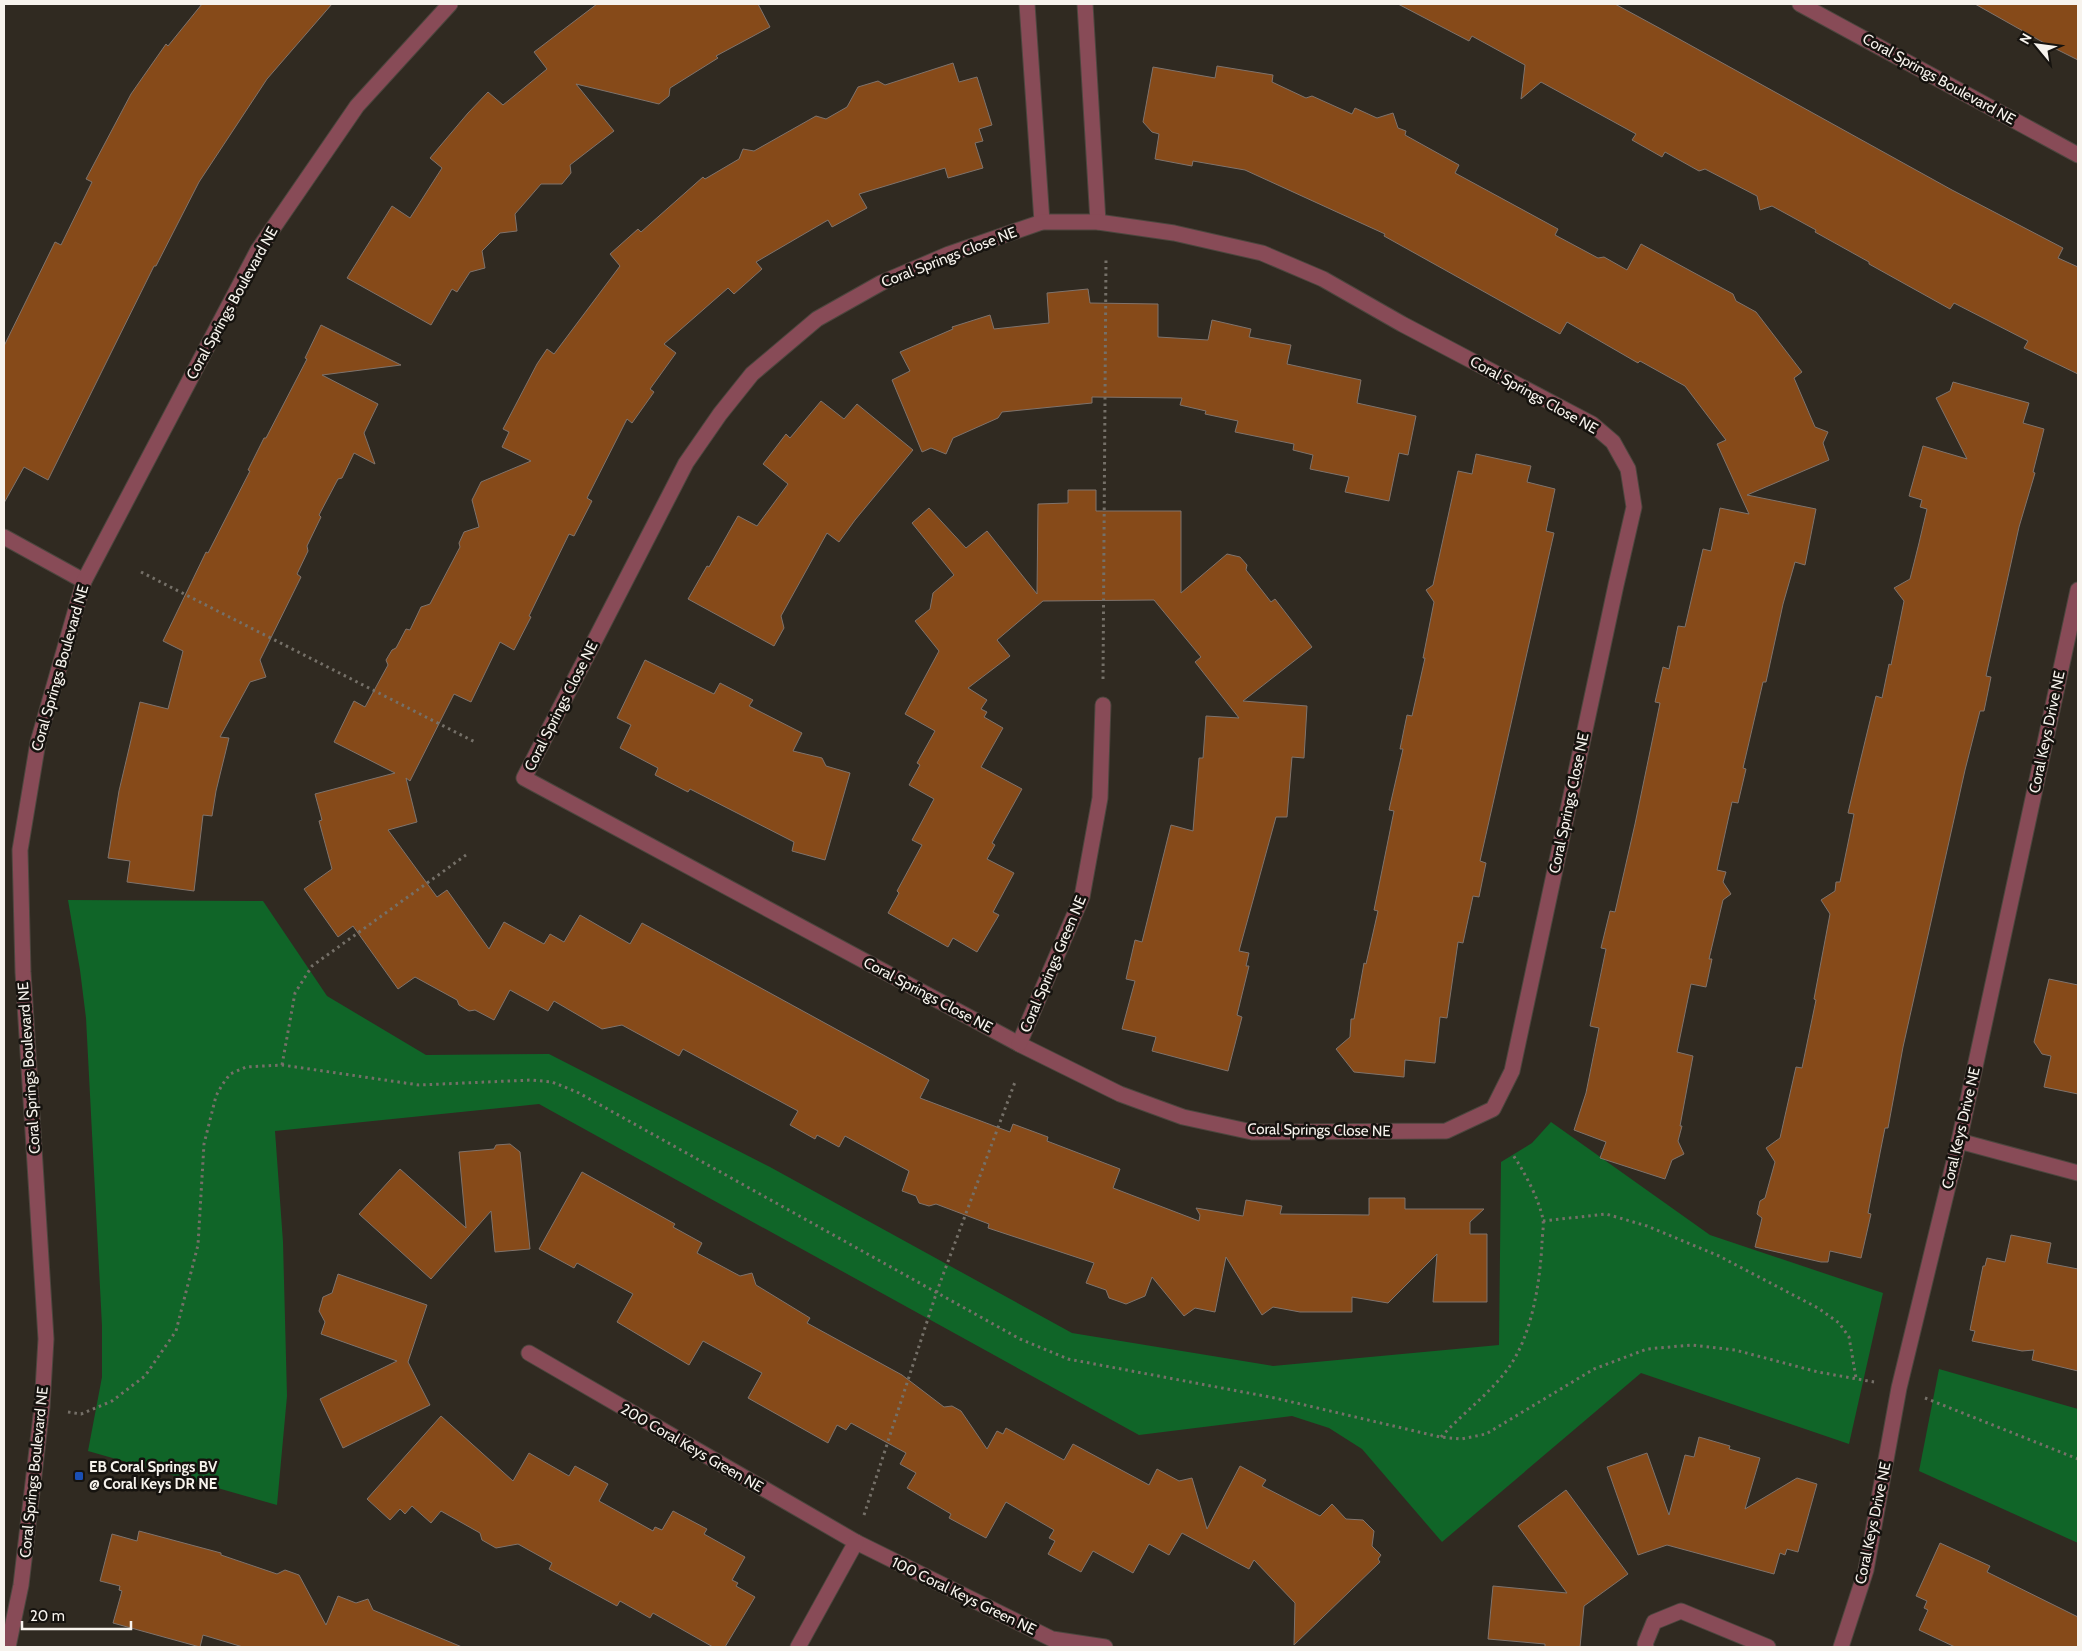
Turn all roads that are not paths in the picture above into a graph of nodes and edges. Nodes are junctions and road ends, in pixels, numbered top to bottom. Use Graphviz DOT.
graph roads {
  1 [pos="450,4"];
  2 [pos="1027,4"];
  3 [pos="1085,4"];
  4 [pos="1800,4"];
  5 [pos="2078,155"];
  6 [pos="1042,222"];
  7 [pos="1098,222"];
  8 [pos="4,537"];
  9 [pos="84,581"];
  10 [pos="2078,590"];
  11 [pos="2076,604"];
  12 [pos="1103,704"];
  13 [pos="1019,1044"];
  14 [pos="1959,1141"];
  15 [pos="2078,1173"];
  16 [pos="529,1353"];
  17 [pos="856,1542"];
  18 [pos="8,1647"];
  19 [pos="798,1647"];
  20 [pos="1105,1647"];
  21 [pos="1646,1647"];
  22 [pos="1768,1647"];
  23 [pos="1841,1647"];
  1 -- 9 [label="street, Coral Springs Boulevard NE"];
  2 -- 6 [label="street"];
  3 -- 7 [label="street"];
  4 -- 5 [label="street, Coral Springs Boulevard NE"];
  6 -- 7 [label="street, Coral Springs Close NE"];
  6 -- 13 [label="street, Coral Springs Close NE"];
  7 -- 13 [label="street, Coral Springs Close NE"];
  8 -- 9 [label="street"];
  9 -- 18 [label="street, Coral Springs Boulevard NE"];
  10 -- 11 [label="street, Coral Keys Drive NE"];
  11 -- 14 [label="street, Coral Keys Drive NE"];
  12 -- 13 [label="street, Coral Springs Green NE"];
  14 -- 15 [label="street"];
  14 -- 23 [label="street, Coral Keys Drive NE"];
  16 -- 17 [label="street, 200 Coral Keys Green NE"];
  17 -- 19 [label="street"];
  17 -- 20 [label="street, 100 Coral Keys Green NE"];
  21 -- 22 [label="street"];
}
